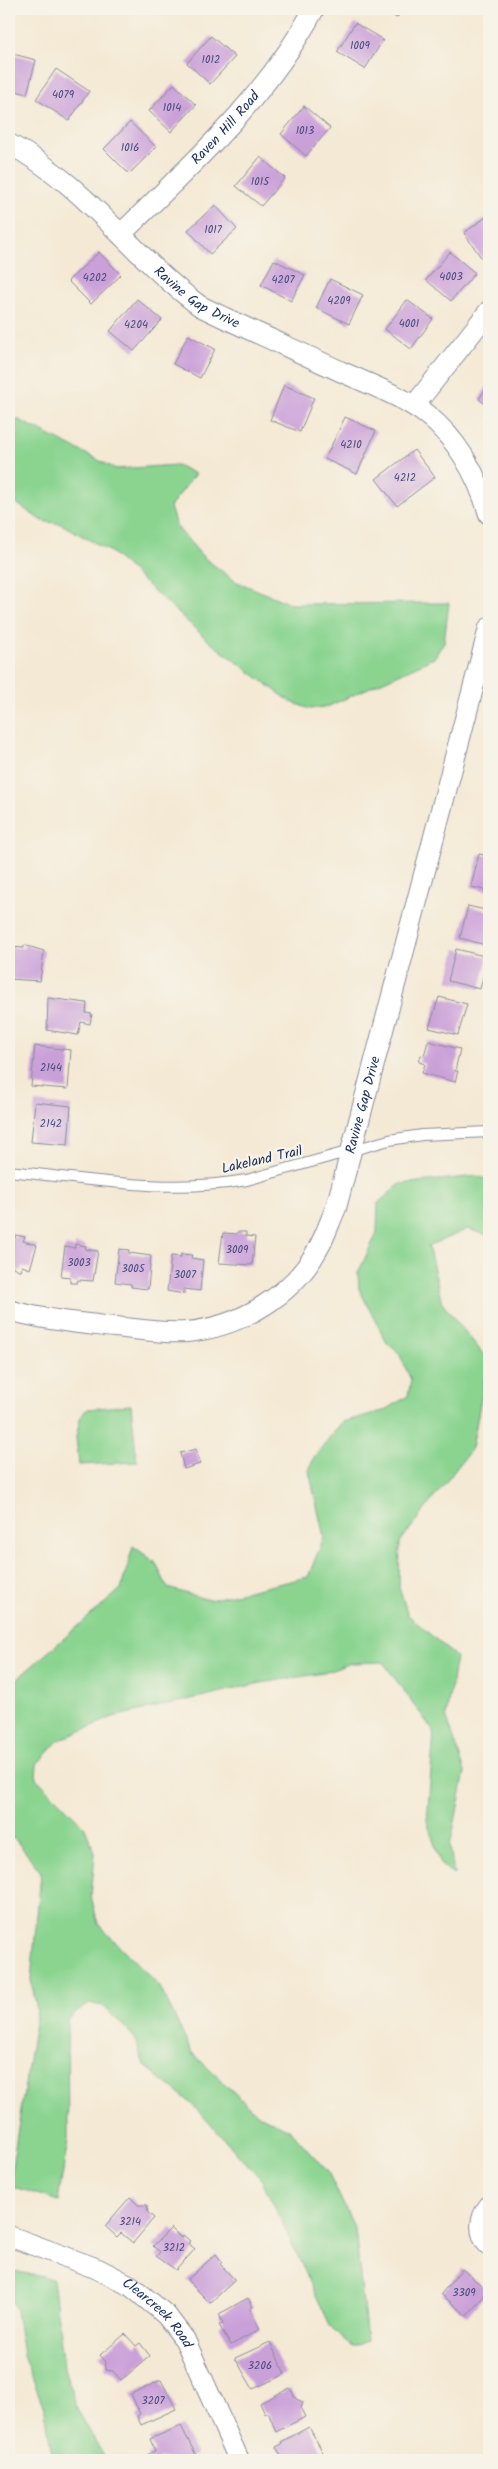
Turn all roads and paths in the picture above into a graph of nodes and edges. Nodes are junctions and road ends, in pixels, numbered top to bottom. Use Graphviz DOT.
graph roads {
  1 [pos="314,9"];
  2 [pos="9,144"];
  3 [pos="121,234"];
  4 [pos="489,310"];
  5 [pos="414,406"];
  6 [pos="489,514"];
  7 [pos="489,628"];
  8 [pos="489,1132"];
  9 [pos="351,1152"];
  10 [pos="9,1171"];
  11 [pos="9,1310"];
  12 [pos="489,2206"];
  13 [pos="9,2236"];
  14 [pos="489,2246"];
  15 [pos="239,2460"];
  1 -- 3 [label="street, Raven Hill Road"];
  2 -- 3 [label="street, Ravine Gap Drive"];
  3 -- 5 [label="street, Ravine Gap Drive"];
  4 -- 5 [label="street"];
  5 -- 6 [label="street, Ravine Gap Drive"];
  7 -- 9 [label="street, Ravine Gap Drive"];
  8 -- 9 [label="lane, Lakeland Trail"];
  9 -- 10 [label="lane, Lakeland Trail"];
  9 -- 11 [label="street, Ravine Gap Drive"];
  12 -- 14 [label="street"];
  13 -- 15 [label="street, Clearcreek Road"];
}
